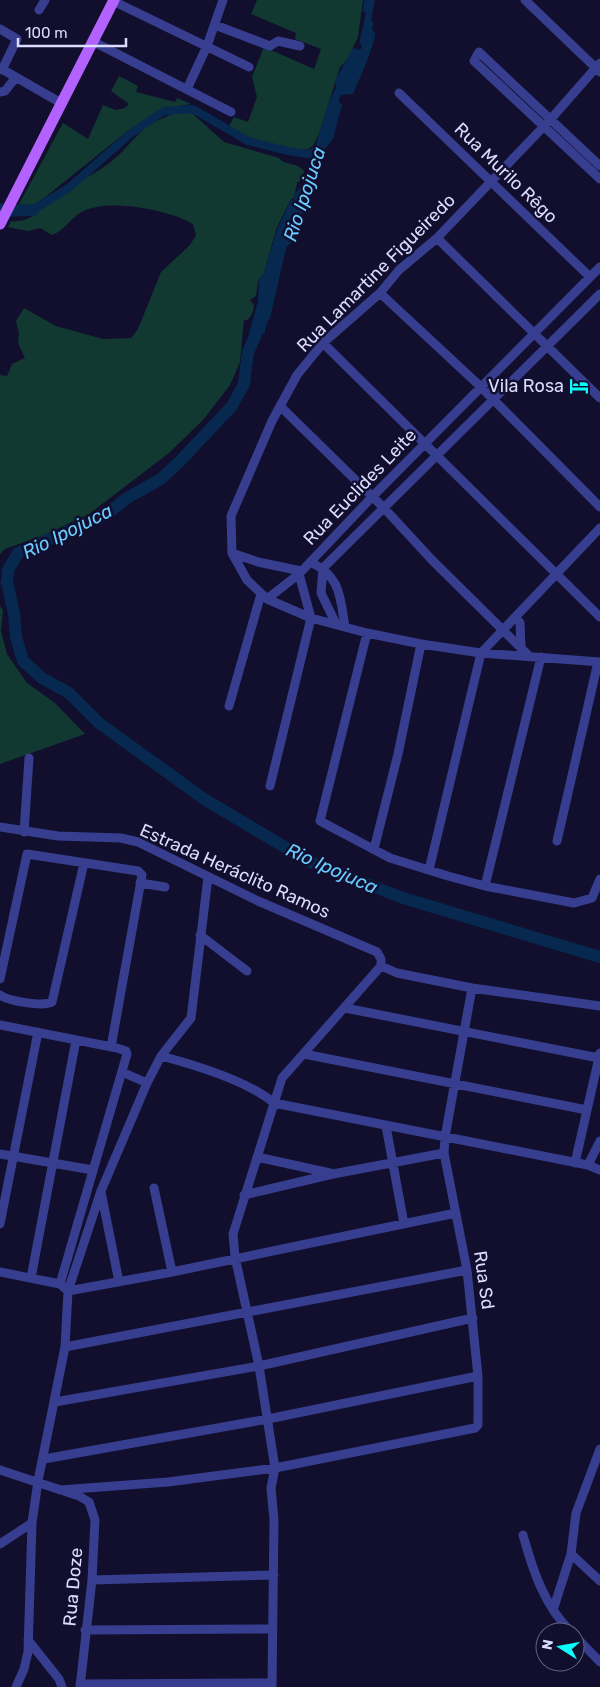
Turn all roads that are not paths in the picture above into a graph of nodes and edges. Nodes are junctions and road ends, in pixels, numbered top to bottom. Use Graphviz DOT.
graph roads {
  1 [pos="44,0"];
  2 [pos="223,0"];
  3 [pos="525,0"];
  4 [pos="113,1"];
  5 [pos="39,10"];
  6 [pos="215,26"];
  7 [pos="0,28"];
  8 [pos="92,41"];
  9 [pos="208,46"];
  10 [pos="300,46"];
  11 [pos="249,67"];
  12 [pos="598,68"];
  13 [pos="1,69"];
  14 [pos="16,77"];
  15 [pos="187,89"];
  16 [pos="1,92"];
  17 [pos="399,93"];
  18 [pos="62,102"];
  19 [pos="231,112"];
  20 [pos="546,123"];
  21 [pos="600,166"];
  22 [pos="600,179"];
  23 [pos="490,180"];
  24 [pos="2,221"];
  25 [pos="437,238"];
  26 [pos="600,267"];
  27 [pos="590,277"];
  28 [pos="380,293"];
  29 [pos="600,294"];
  30 [pos="535,333"];
  31 [pos="323,344"];
  32 [pos="549,346"];
  33 [pos="481,387"];
  34 [pos="600,398"];
  35 [pos="492,399"];
  36 [pos="281,407"];
  37 [pos="426,443"];
  38 [pos="436,454"];
  39 [pos="372,496"];
  40 [pos="383,507"];
  41 [pos="600,507"];
  42 [pos="600,528"];
  43 [pos="232,553"];
  44 [pos="310,562"];
  45 [pos="323,568"];
  46 [pos="300,572"];
  47 [pos="556,572"];
  48 [pos="264,596"];
  49 [pos="600,616"];
  50 [pos="516,617"];
  51 [pos="311,618"];
  52 [pos="341,626"];
  53 [pos="502,629"];
  54 [pos="367,633"];
  55 [pos="421,644"];
  56 [pos="521,647"];
  57 [pos="481,653"];
  58 [pos="529,656"];
  59 [pos="541,657"];
  60 [pos="599,662"];
  61 [pos="229,706"];
  62 [pos="30,758"];
  63 [pos="270,786"];
  64 [pos="0,827"];
  65 [pos="24,832"];
  66 [pos="558,841"];
  67 [pos="374,849"];
  68 [pos="84,864"];
  69 [pos="429,870"];
  70 [pos="208,877"];
  71 [pos="600,879"];
  72 [pos="140,883"];
  73 [pos="484,886"];
  74 [pos="166,887"];
  75 [pos="200,935"];
  76 [pos="381,966"];
  77 [pos="247,971"];
  78 [pos="0,979"];
  79 [pos="472,988"];
  80 [pos="0,995"];
  81 [pos="600,1006"];
  82 [pos="345,1008"];
  83 [pos="0,1027"];
  84 [pos="38,1032"];
  85 [pos="465,1032"];
  86 [pos="76,1040"];
  87 [pos="110,1047"];
  88 [pos="304,1054"];
  89 [pos="599,1055"];
  90 [pos="161,1056"];
  91 [pos="122,1072"];
  92 [pos="147,1083"];
  93 [pos="455,1084"];
  94 [pos="274,1103"];
  95 [pos="587,1110"];
  96 [pos="386,1126"];
  97 [pos="445,1137"];
  98 [pos="600,1141"];
  99 [pos="444,1153"];
  100 [pos="0,1154"];
  101 [pos="13,1156"];
  102 [pos="257,1157"];
  103 [pos="575,1162"];
  104 [pos="52,1163"];
  105 [pos="393,1163"];
  106 [pos="588,1165"];
  107 [pos="93,1170"];
  108 [pos="600,1170"];
  109 [pos="333,1174"];
  110 [pos="154,1188"];
  111 [pos="101,1191"];
  112 [pos="244,1195"];
  113 [pos="456,1213"];
  114 [pos="0,1224"];
  115 [pos="404,1224"];
  116 [pos="235,1257"];
  117 [pos="467,1270"];
  118 [pos="0,1272"];
  119 [pos="172,1272"];
  120 [pos="31,1278"];
  121 [pos="119,1282"];
  122 [pos="60,1284"];
  123 [pos="68,1291"];
  124 [pos="249,1313"];
  125 [pos="473,1318"];
  126 [pos="66,1347"];
  127 [pos="259,1366"];
  128 [pos="478,1376"];
  129 [pos="55,1402"];
  130 [pos="268,1419"];
  131 [pos="600,1449"];
  132 [pos="44,1458"];
  133 [pos="275,1468"];
  134 [pos="5,1471"];
  135 [pos="0,1478"];
  136 [pos="38,1482"];
  137 [pos="60,1490"];
  138 [pos="32,1523"];
  139 [pos="523,1536"];
  140 [pos="0,1544"];
  141 [pos="571,1554"];
  142 [pos="274,1575"];
  143 [pos="92,1580"];
  144 [pos="600,1581"];
  145 [pos="553,1610"];
  146 [pos="563,1622"];
  147 [pos="273,1629"];
  148 [pos="85,1630"];
  149 [pos="28,1640"];
  150 [pos="585,1646"];
  151 [pos="600,1662"];
  152 [pos="80,1685"];
  153 [pos="272,1685"];
  154 [pos="16,1687"];
  155 [pos="62,1687"];
  1 -- 5 [label="street"];
  2 -- 6 [label="street"];
  3 -- 12 [label="street"];
  4 -- 8 [label="main road"];
  4 -- 9 [label="street"];
  6 -- 9 [label="street"];
  6 -- 10 [label="street"];
  7 -- 13 [label="street"];
  8 -- 15 [label="street"];
  8 -- 18 [label="main road"];
  9 -- 11 [label="street"];
  9 -- 15 [label="street"];
  12 -- 20 [label="street, Rua Lamartine Figueiredo"];
  13 -- 14 [label="street"];
  14 -- 16 [label="street"];
  14 -- 18 [label="street"];
  15 -- 19 [label="street"];
  17 -- 23 [label="street, Rua Murilo Rêgo"];
  18 -- 24 [label="main road"];
  20 -- 20 [label="street"];
  20 -- 21 [label="street"];
  20 -- 22 [label="street"];
  20 -- 23 [label="street, Rua Lamartine Figueiredo"];
  23 -- 25 [label="street, Rua Lamartine Figueiredo"];
  23 -- 27 [label="street, Rua Murilo Rêgo"];
  25 -- 28 [label="street, Rua Lamartine Figueiredo"];
  25 -- 30 [label="street"];
  26 -- 27 [label="street, Rua Euclides Leite"];
  27 -- 30 [label="street, Rua Euclides Leite"];
  28 -- 31 [label="street, Rua Lamartine Figueiredo"];
  28 -- 33 [label="street"];
  29 -- 32 [label="street, Rua Euclides Leite"];
  30 -- 32 [label="street"];
  30 -- 33 [label="street, Rua Euclides Leite"];
  31 -- 36 [label="street, Rua Lamartine Figueiredo"];
  31 -- 37 [label="street"];
  32 -- 34 [label="street"];
  32 -- 35 [label="street, Rua Euclides Leite"];
  33 -- 35 [label="street"];
  33 -- 37 [label="street, Rua Euclides Leite"];
  35 -- 38 [label="street, Rua Euclides Leite"];
  35 -- 41 [label="street"];
  36 -- 39 [label="street"];
  36 -- 43 [label="street, Rua Lamartine Figueiredo"];
  37 -- 38 [label="street"];
  37 -- 39 [label="street, Rua Euclides Leite"];
  38 -- 40 [label="street, Rua Euclides Leite"];
  38 -- 47 [label="street"];
  39 -- 40 [label="street"];
  39 -- 44 [label="street, Rua Euclides Leite"];
  40 -- 45 [label="street, Rua Euclides Leite"];
  40 -- 53 [label="street"];
  42 -- 47 [label="street"];
  43 -- 46 [label="street"];
  43 -- 48 [label="street"];
  44 -- 45 [label="street"];
  44 -- 46 [label="street, Rua Euclides Leite"];
  45 -- 52 [label="street"];
  45 -- 52 [label="street, Rua Euclides Leite"];
  46 -- 48 [label="street, Rua Euclides Leite"];
  46 -- 51 [label="street"];
  47 -- 49 [label="street"];
  47 -- 50 [label="street"];
  48 -- 51 [label="street"];
  48 -- 61 [label="street"];
  50 -- 53 [label="street"];
  50 -- 56 [label="street"];
  51 -- 52 [label="street"];
  51 -- 63 [label="street"];
  52 -- 54 [label="street"];
  53 -- 56 [label="street"];
  53 -- 57 [label="street"];
  54 -- 55 [label="street"];
  54 -- 67 [label="street"];
  55 -- 57 [label="street"];
  55 -- 67 [label="street"];
  56 -- 58 [label="street"];
  57 -- 58 [label="street"];
  57 -- 69 [label="street"];
  58 -- 59 [label="street"];
  59 -- 60 [label="street"];
  59 -- 73 [label="street"];
  60 -- 66 [label="street"];
  62 -- 65 [label="street"];
  64 -- 65 [label="street, Estrada Heráclito Ramos"];
  65 -- 70 [label="street, Estrada Heráclito Ramos"];
  67 -- 69 [label="street"];
  68 -- 72 [label="street"];
  68 -- 78 [label="street"];
  68 -- 80 [label="street"];
  69 -- 73 [label="street"];
  70 -- 75 [label="street"];
  70 -- 76 [label="street, Estrada Heráclito Ramos"];
  71 -- 73 [label="street"];
  72 -- 74 [label="street"];
  72 -- 87 [label="street"];
  75 -- 77 [label="street"];
  75 -- 90 [label="street"];
  76 -- 79 [label="street"];
  76 -- 82 [label="street"];
  79 -- 81 [label="street"];
  79 -- 85 [label="street, Rua Sd"];
  82 -- 85 [label="street"];
  82 -- 88 [label="street"];
  83 -- 84 [label="street"];
  84 -- 86 [label="street"];
  84 -- 101 [label="street"];
  85 -- 89 [label="street"];
  85 -- 93 [label="street, Rua Sd"];
  86 -- 87 [label="street"];
  86 -- 104 [label="street"];
  87 -- 91 [label="street"];
  88 -- 93 [label="street"];
  88 -- 94 [label="street"];
  89 -- 95 [label="street"];
  90 -- 92 [label="street"];
  90 -- 94 [label="street"];
  91 -- 92 [label="street"];
  91 -- 107 [label="street"];
  92 -- 111 [label="street"];
  93 -- 95 [label="street"];
  93 -- 97 [label="street, Rua Sd"];
  94 -- 96 [label="street"];
  94 -- 102 [label="street"];
  95 -- 103 [label="street"];
  96 -- 97 [label="street"];
  96 -- 105 [label="street"];
  97 -- 99 [label="street, Rua Sd"];
  97 -- 103 [label="street"];
  98 -- 106 [label="street"];
  99 -- 105 [label="street"];
  99 -- 113 [label="street, Rua Sd"];
  100 -- 101 [label="street"];
  101 -- 104 [label="street"];
  101 -- 114 [label="street"];
  102 -- 109 [label="street"];
  102 -- 112 [label="street"];
  103 -- 106 [label="street"];
  104 -- 107 [label="street"];
  104 -- 120 [label="street"];
  105 -- 109 [label="street"];
  105 -- 115 [label="street"];
  106 -- 108 [label="street"];
  107 -- 122 [label="street"];
  109 -- 112 [label="street"];
  110 -- 119 [label="street"];
  111 -- 121 [label="street"];
  111 -- 123 [label="street"];
  112 -- 116 [label="street"];
  113 -- 115 [label="street"];
  113 -- 117 [label="street, Rua Sd"];
  115 -- 116 [label="street"];
  116 -- 119 [label="street"];
  116 -- 124 [label="street"];
  117 -- 124 [label="street"];
  117 -- 125 [label="street, Rua Sd"];
  118 -- 120 [label="street"];
  119 -- 121 [label="street"];
  120 -- 122 [label="street"];
  121 -- 123 [label="street"];
  122 -- 123 [label="street"];
  123 -- 126 [label="street"];
  124 -- 126 [label="street"];
  124 -- 127 [label="street"];
  125 -- 127 [label="street"];
  125 -- 128 [label="street, Rua Sd"];
  126 -- 129 [label="street"];
  127 -- 129 [label="street"];
  127 -- 130 [label="street"];
  128 -- 130 [label="street"];
  128 -- 133 [label="street, Rua Sd"];
  129 -- 132 [label="street"];
  130 -- 132 [label="street"];
  130 -- 133 [label="street"];
  131 -- 141 [label="street"];
  132 -- 136 [label="street"];
  133 -- 137 [label="street"];
  133 -- 142 [label="street"];
  134 -- 135 [label="street"];
  134 -- 136 [label="street"];
  136 -- 137 [label="street"];
  136 -- 138 [label="street"];
  137 -- 143 [label="street, Rua Doze"];
  138 -- 140 [label="street"];
  138 -- 149 [label="street"];
  139 -- 145 [label="street"];
  141 -- 144 [label="street"];
  141 -- 145 [label="street"];
  142 -- 143 [label="street"];
  142 -- 147 [label="street"];
  143 -- 148 [label="street, Rua Doze"];
  145 -- 146 [label="street"];
  147 -- 148 [label="street"];
  147 -- 153 [label="street"];
  148 -- 152 [label="street, Rua Doze"];
  149 -- 154 [label="street"];
  149 -- 155 [label="street"];
  150 -- 151 [label="street"];
  152 -- 153 [label="street"];
}
